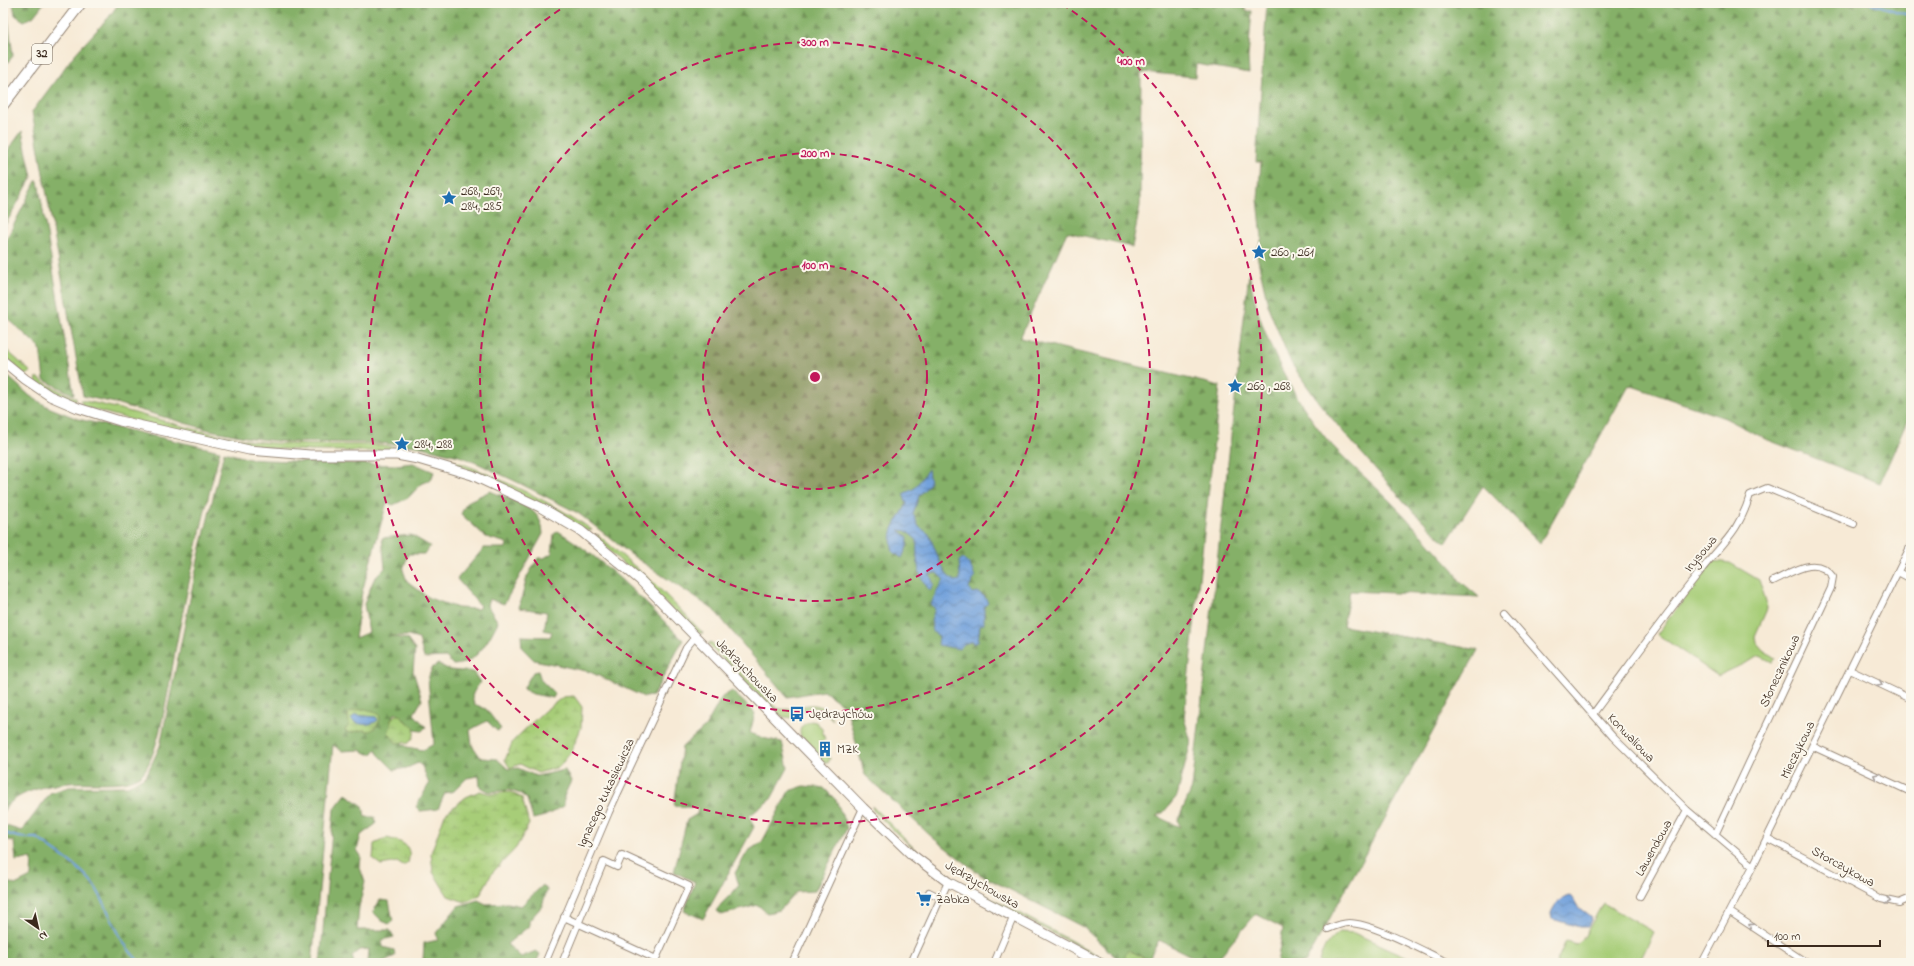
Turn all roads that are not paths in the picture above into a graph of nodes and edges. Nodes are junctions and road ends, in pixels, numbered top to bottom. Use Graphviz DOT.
graph roads {
  1 [pos="81,3"];
  2 [pos="3,105"];
  3 [pos="3,361"];
  4 [pos="1854,524"];
  5 [pos="1911,545"];
  6 [pos="1898,572"];
  7 [pos="1911,579"];
  8 [pos="1773,581"];
  9 [pos="1504,613"];
  10 [pos="696,636"];
  11 [pos="1850,670"];
  12 [pos="1911,698"];
  13 [pos="1593,714"];
  14 [pos="1812,746"];
  15 [pos="1911,792"];
  16 [pos="863,808"];
  17 [pos="1687,810"];
  18 [pos="1715,835"];
  19 [pos="1767,838"];
  20 [pos="1753,866"];
  21 [pos="948,882"];
  22 [pos="929,892"];
  23 [pos="1640,896"];
  24 [pos="941,898"];
  25 [pos="1911,898"];
  26 [pos="1730,912"];
  27 [pos="564,917"];
  28 [pos="1013,918"];
  29 [pos="577,923"];
  30 [pos="1328,929"];
  31 [pos="655,961"];
  32 [pos="545,963"];
  33 [pos="562,963"];
  34 [pos="792,963"];
  35 [pos="911,963"];
  36 [pos="994,963"];
  37 [pos="1100,963"];
  38 [pos="1448,963"];
  39 [pos="1702,963"];
  40 [pos="1807,963"];
  1 -- 2 [label="main road, 32"];
  3 -- 10 [label="main road, Jędrzychowska"];
  4 -- 13 [label="street, Irysowa"];
  5 -- 6 [label="street, Mieczykowa"];
  6 -- 7 [label="street"];
  6 -- 11 [label="street, Mieczykowa"];
  8 -- 18 [label="street, Słonecznikowa"];
  9 -- 13 [label="street, Konwaliowa"];
  10 -- 16 [label="main road, Jędrzychowska"];
  10 -- 27 [label="street, Ignacego Łukasiewicza"];
  11 -- 12 [label="street, one-way"];
  11 -- 14 [label="street, Mieczykowa"];
  13 -- 17 [label="street, Konwaliowa"];
  15 -- 14 [label="street, one-way"];
  14 -- 19 [label="street, Mieczykowa"];
  16 -- 21 [label="main road, Jędrzychowska"];
  16 -- 34 [label="street"];
  17 -- 18 [label="street, Konwaliowa"];
  17 -- 23 [label="street, Lawendowa"];
  18 -- 20 [label="street, Konwaliowa"];
  19 -- 20 [label="street, Mieczykowa"];
  19 -- 25 [label="street, Storczykowa, one-way"];
  20 -- 26 [label="street, Mieczykowa"];
  21 -- 24 [label="street"];
  21 -- 28 [label="main road, Jędrzychowska"];
  22 -- 24 [label="street"];
  24 -- 35 [label="street"];
  26 -- 39 [label="street, Mieczykowa"];
  40 -- 26 [label="street, one-way"];
  27 -- 29 [label="street"];
  27 -- 32 [label="street, Ignacego Łukasiewicza"];
  28 -- 36 [label="street"];
  28 -- 37 [label="main road, Jędrzychowska"];
  29 -- 31 [label="street"];
  29 -- 31 [label="street"];
  29 -- 33 [label="street"];
  30 -- 38 [label="street"];
}
